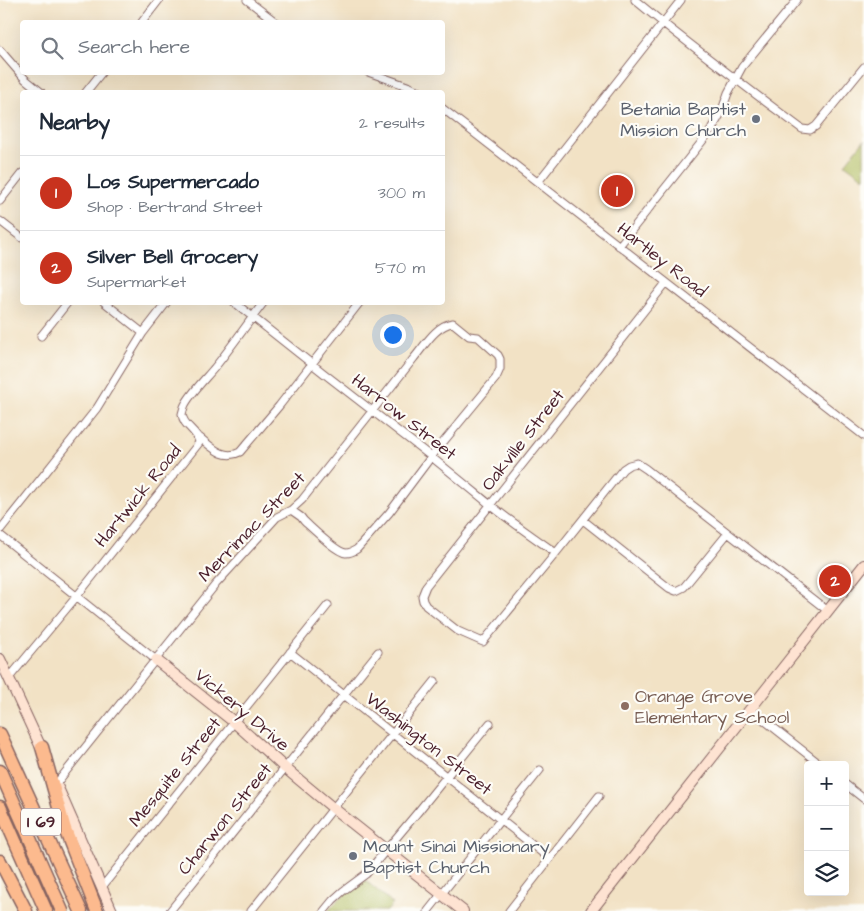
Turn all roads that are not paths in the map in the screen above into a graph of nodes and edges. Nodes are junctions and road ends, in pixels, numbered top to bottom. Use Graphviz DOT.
graph roads {
  1 [pos="160,0"];
  2 [pos="247,0"];
  3 [pos="636,0"];
  4 [pos="681,0"];
  5 [pos="797,0"];
  6 [pos="144,20"];
  7 [pos="273,20"];
  8 [pos="663,23"];
  9 [pos="0,50"];
  10 [pos="864,67"];
  11 [pos="20,73"];
  12 [pos="22,75"];
  13 [pos="100,75"];
  14 [pos="376,75"];
  15 [pos="735,79"];
  16 [pos="39,90"];
  17 [pos="88,90"];
  18 [pos="415,90"];
  19 [pos="445,110"];
  20 [pos="20,176"];
  21 [pos="538,182"];
  22 [pos="0,201"];
  23 [pos="0,221"];
  24 [pos="20,236"];
  25 [pos="620,246"];
  26 [pos="666,282"];
  27 [pos="66,305"];
  28 [pos="108,305"];
  29 [pos="165,305"];
  30 [pos="238,305"];
  31 [pos="262,305"];
  32 [pos="358,305"];
  33 [pos="253,317"];
  34 [pos="143,333"];
  35 [pos="41,336"];
  36 [pos="312,364"];
  37 [pos="373,411"];
  38 [pos="864,436"];
  39 [pos="199,437"];
  40 [pos="431,457"];
  41 [pos="490,505"];
  42 [pos="292,510"];
  43 [pos="583,520"];
  44 [pos="0,530"];
  45 [pos="728,533"];
  46 [pos="0,535"];
  47 [pos="556,553"];
  48 [pos="864,565"];
  49 [pos="77,596"];
  50 [pos="328,605"];
  51 [pos="828,611"];
  52 [pos="290,652"];
  53 [pos="378,652"];
  54 [pos="0,659"];
  55 [pos="156,660"];
  56 [pos="9,678"];
  57 [pos="435,680"];
  58 [pos="344,695"];
  59 [pos="750,709"];
  60 [pos="234,722"];
  61 [pos="490,723"];
  62 [pos="0,734"];
  63 [pos="393,734"];
  64 [pos="42,747"];
  65 [pos="816,761"];
  66 [pos="285,768"];
  67 [pos="540,770"];
  68 [pos="0,771"];
  69 [pos="446,776"];
  70 [pos="56,784"];
  71 [pos="849,787"];
  72 [pos="598,796"];
  73 [pos="864,799"];
  74 [pos="0,807"];
  75 [pos="333,808"];
  76 [pos="501,820"];
  77 [pos="386,850"];
  78 [pos="550,859"];
  79 [pos="0,861"];
  80 [pos="0,866"];
  81 [pos="102,887"];
  82 [pos="442,894"];
  83 [pos="20,911"];
  84 [pos="26,911"];
  85 [pos="46,911"];
  86 [pos="62,911"];
  87 [pos="81,911"];
  88 [pos="97,911"];
  89 [pos="112,911"];
  90 [pos="170,911"];
  91 [pos="251,911"];
  92 [pos="324,911"];
  93 [pos="428,911"];
  94 [pos="463,911"];
  95 [pos="508,911"];
  96 [pos="590,911"];
  1 -- 6 [label="street"];
  2 -- 7 [label="street"];
  3 -- 8 [label="street"];
  4 -- 8 [label="street"];
  5 -- 15 [label="street"];
  8 -- 15 [label="street"];
  8 -- 21 [label="street"];
  9 -- 11 [label="street"];
  10 -- 15 [label="street"];
  12 -- 16 [label="street"];
  13 -- 17 [label="street"];
  14 -- 18 [label="street"];
  15 -- 25 [label="street"];
  19 -- 21 [label="street, Hartley Road"];
  20 -- 22 [label="street"];
  21 -- 25 [label="street, Hartley Road"];
  23 -- 24 [label="street"];
  25 -- 26 [label="street, Hartley Road"];
  26 -- 38 [label="street, Hartley Road"];
  26 -- 41 [label="street, Oakville Street"];
  27 -- 35 [label="street"];
  28 -- 34 [label="street"];
  29 -- 34 [label="street"];
  30 -- 33 [label="street, Harrow Street"];
  31 -- 33 [label="street, Hartwick Road"];
  32 -- 36 [label="street"];
  33 -- 36 [label="street, Harrow Street"];
  33 -- 39 [label="street, Hartwick Road"];
  34 -- 44 [label="street"];
  36 -- 37 [label="street, Harrow Street"];
  36 -- 39 [label="street"];
  37 -- 40 [label="street, Harrow Street"];
  37 -- 40 [label="street, Merrimac Street"];
  37 -- 42 [label="street, Merrimac Street"];
  39 -- 49 [label="street, Hartwick Road"];
  40 -- 41 [label="street, Harrow Street"];
  40 -- 42 [label="street, Merrimac Street"];
  41 -- 47 [label="street, Harrow Street"];
  41 -- 47 [label="street, Oakville Street"];
  42 -- 55 [label="street, Merrimac Street"];
  43 -- 45 [label="street"];
  43 -- 45 [label="street"];
  43 -- 47 [label="street"];
  45 -- 51 [label="street"];
  46 -- 49 [label="street, Vickery Drive"];
  48 -- 51 [label="street"];
  49 -- 55 [label="street, Vickery Drive"];
  49 -- 56 [label="street, Hartwick Road"];
  50 -- 52 [label="street, Mesquite Street"];
  51 -- 59 [label="street"];
  52 -- 58 [label="street, Washington Street"];
  52 -- 60 [label="street, Mesquite Street"];
  53 -- 58 [label="street, Charwon Street"];
  54 -- 56 [label="street"];
  55 -- 60 [label="street, Vickery Drive"];
  55 -- 70 [label="street, Merrimac Street"];
  56 -- 64 [label="street"];
  57 -- 63 [label="street"];
  58 -- 63 [label="street, Washington Street"];
  58 -- 66 [label="street, Charwon Street"];
  59 -- 65 [label="street"];
  59 -- 96 [label="street"];
  60 -- 66 [label="street, Vickery Drive"];
  60 -- 81 [label="street, Mesquite Street"];
  61 -- 69 [label="street"];
  62 -- 87 [label="highway, I 69"];
  63 -- 69 [label="street, Washington Street"];
  63 -- 75 [label="street"];
  64 -- 70 [label="street"];
  64 -- 88 [label="highway"];
  66 -- 75 [label="street, Vickery Drive"];
  66 -- 90 [label="street, Charwon Street"];
  67 -- 76 [label="street"];
  68 -- 86 [label="highway, I 69"];
  69 -- 76 [label="street, Washington Street"];
  69 -- 77 [label="street"];
  70 -- 81 [label="street"];
  71 -- 73 [label="street"];
  72 -- 78 [label="street"];
  74 -- 85 [label="highway, I 69"];
  75 -- 77 [label="street, Vickery Drive"];
  75 -- 91 [label="street"];
  76 -- 78 [label="street, Washington Street"];
  76 -- 82 [label="street"];
  77 -- 82 [label="street, Vickery Drive"];
  77 -- 92 [label="street"];
  78 -- 95 [label="street"];
  79 -- 84 [label="highway"];
  80 -- 83 [label="street"];
  81 -- 89 [label="street"];
  82 -- 93 [label="street"];
  82 -- 94 [label="street, Vickery Drive"];
}
